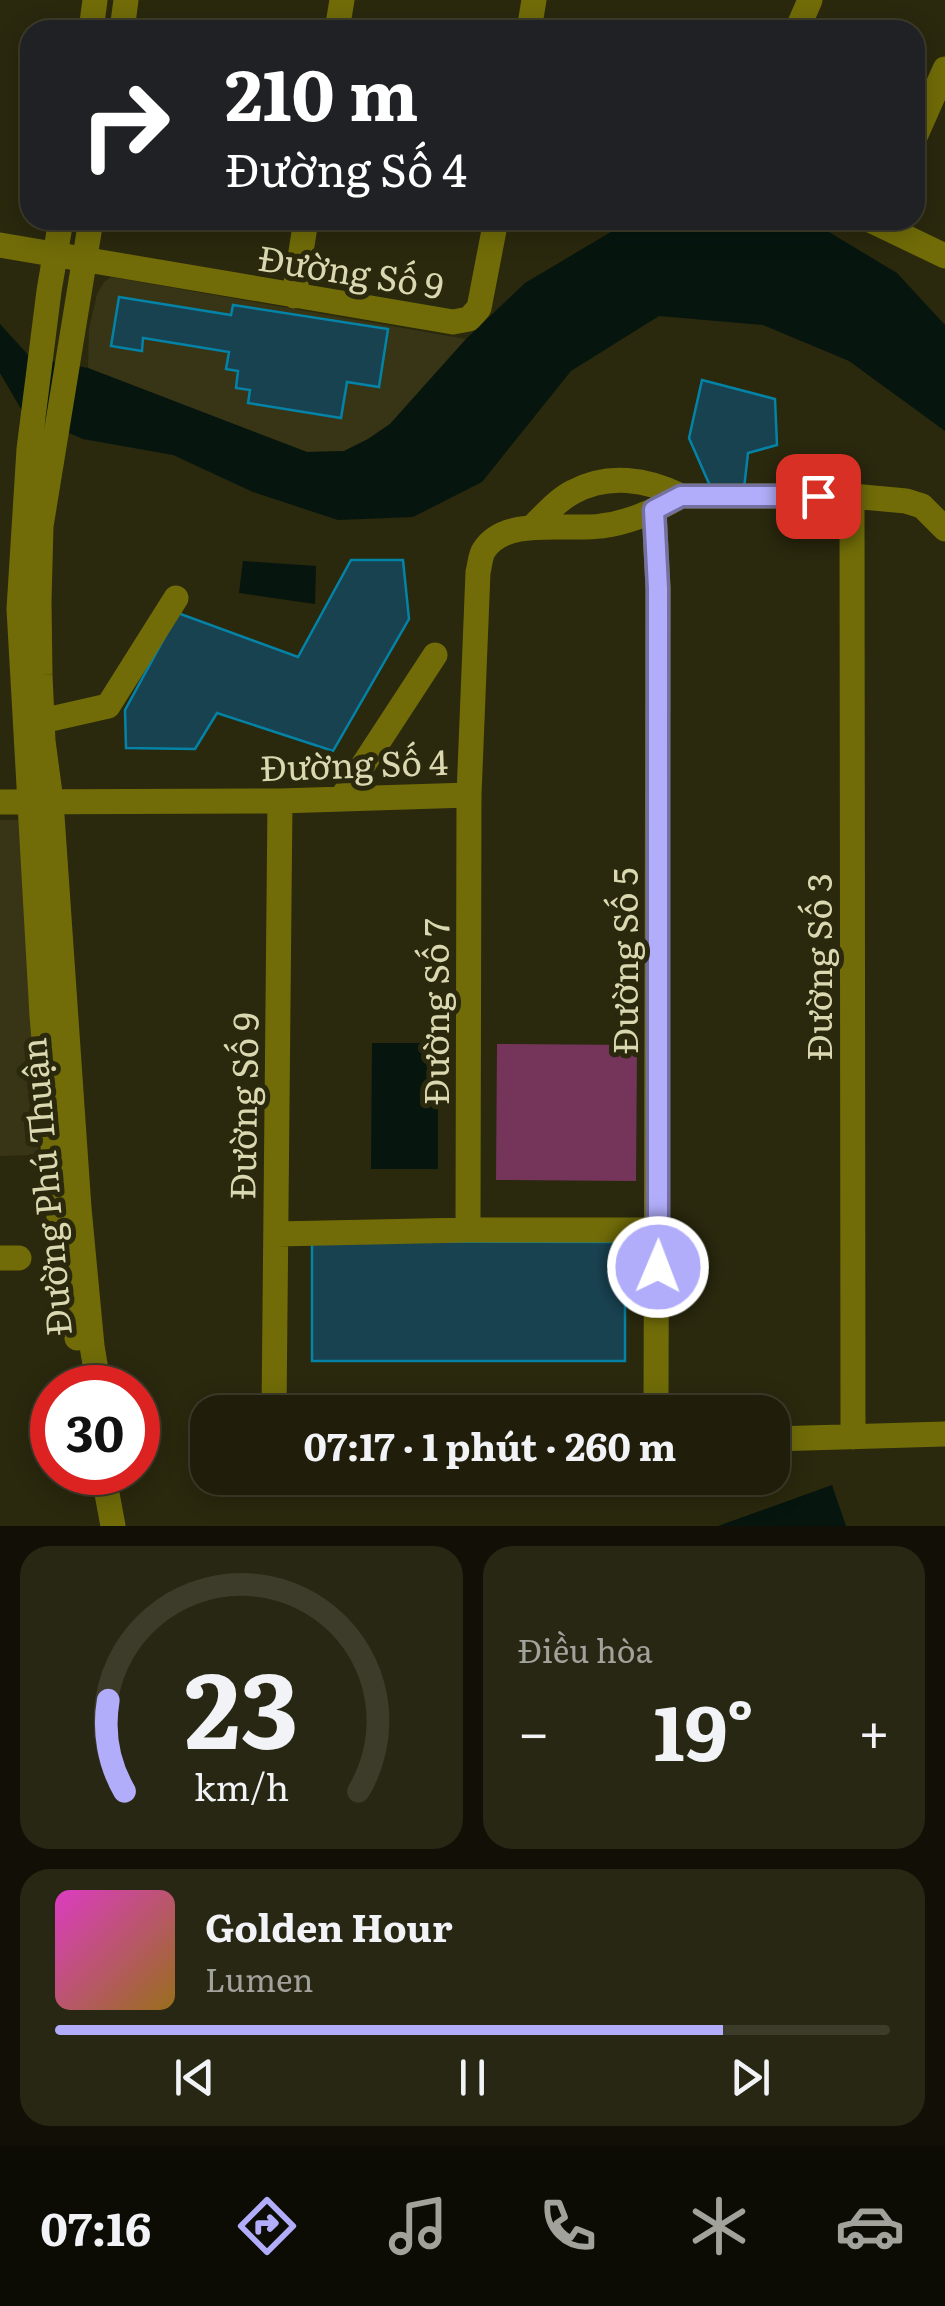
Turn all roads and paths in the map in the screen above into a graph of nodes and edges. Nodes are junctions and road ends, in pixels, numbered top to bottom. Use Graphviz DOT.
graph roads {
  1 [pos="945,70"];
  2 [pos="925,115"];
  3 [pos="60,230"];
  4 [pos="90,230"];
  5 [pos="304,230"];
  6 [pos="494,230"];
  7 [pos="893,230"];
  8 [pos="0,245"];
  9 [pos="56,256"];
  10 [pos="945,256"];
  11 [pos="85,261"];
  12 [pos="294,296"];
  13 [pos="40,451"];
  14 [pos="681,496"];
  15 [pos="852,496"];
  16 [pos="654,510"];
  17 [pos="531,528"];
  18 [pos="945,529"];
  19 [pos="176,598"];
  20 [pos="435,655"];
  21 [pos="42,721"];
  22 [pos="469,795"];
  23 [pos="341,799"];
  24 [pos="39,801"];
  25 [pos="280,801"];
  26 [pos="0,802"];
  27 [pos="468,1230"];
  28 [pos="658,1230"];
  29 [pos="276,1234"];
  30 [pos="82,1365"];
  31 [pos="95,1365"];
  32 [pos="274,1395"];
  33 [pos="656,1395"];
  34 [pos="945,1434"];
  35 [pos="853,1437"];
  36 [pos="790,1439"];
  37 [pos="107,1495"];
  38 [pos="115,1495"];
  39 [pos="113,1526"];
  1 -- 2 [label="street"];
  3 -- 9 [label="street, Đường Phú Thuận"];
  4 -- 11 [label="street, Đường Phú Thuận"];
  5 -- 12 [label="street"];
  6 -- 12 [label="street, Đường Số 9"];
  7 -- 10 [label="street"];
  8 -- 9 [label="street, Đường Số 9"];
  9 -- 11 [label="street, Đường Số 9"];
  9 -- 13 [label="street, Đường Phú Thuận"];
  11 -- 12 [label="street, Đường Số 9"];
  11 -- 13 [label="street, Đường Phú Thuận"];
  13 -- 21 [label="street"];
  13 -- 24 [label="street, Đường Phú Thuận"];
  14 -- 15 [label="street, Đường Số 4"];
  14 -- 16 [label="street, Đường Số 4"];
  14 -- 17 [label="street, Đường Số 4"];
  15 -- 18 [label="street, Đường Số 4"];
  15 -- 35 [label="street, Đường Số 3"];
  16 -- 17 [label="street, Đường Số 4"];
  16 -- 28 [label="street, Đường Số 5"];
  17 -- 22 [label="street, Đường Số 4"];
  19 -- 21 [label="street"];
  20 -- 23 [label="street"];
  21 -- 24 [label="street"];
  22 -- 23 [label="street, Đường Số 4"];
  22 -- 27 [label="street, Đường Số 7"];
  23 -- 25 [label="street, Đường Số 4"];
  24 -- 25 [label="street, Đường Số 4"];
  24 -- 26 [label="street, Đường Số 4"];
  24 -- 30 [label="street, Đường Phú Thuận"];
  24 -- 31 [label="street, Đường Phú Thuận"];
  25 -- 29 [label="street, Đường Số 9"];
  27 -- 28 [label="street"];
  27 -- 29 [label="street"];
  28 -- 33 [label="street, Đường Số 5"];
  29 -- 32 [label="street, Đường Số 9"];
  34 -- 35 [label="street"];
  35 -- 36 [label="street"];
  37 -- 39 [label="street"];
  38 -- 39 [label="street"];
}
